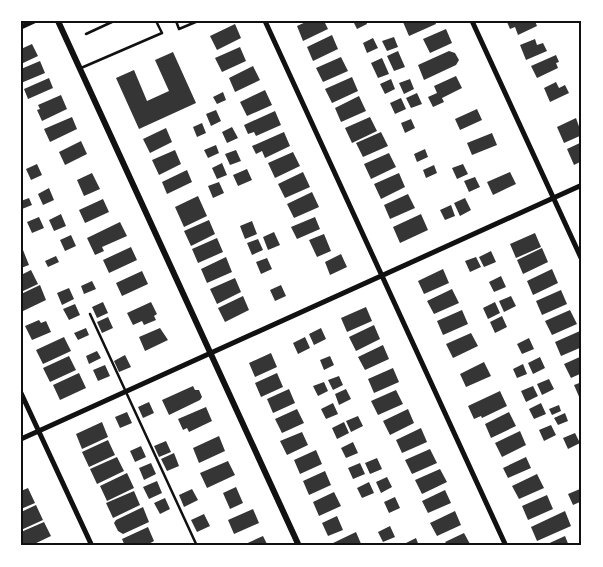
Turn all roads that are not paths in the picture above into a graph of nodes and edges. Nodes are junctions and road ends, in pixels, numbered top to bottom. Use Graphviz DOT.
graph roads {
  1 [pos="34,21"];
  2 [pos="58,21"];
  3 [pos="114,21"];
  4 [pos="156,21"];
  5 [pos="176,21"];
  6 [pos="198,21"];
  7 [pos="265,21"];
  8 [pos="472,21"];
  9 [pos="21,27"];
  10 [pos="86,34"];
  11 [pos="80,69"];
  12 [pos="582,185"];
  13 [pos="553,198"];
  14 [pos="582,260"];
  15 [pos="382,276"];
  16 [pos="90,314"];
  17 [pos="211,353"];
  18 [pos="126,392"];
  19 [pos="21,393"];
  20 [pos="39,431"];
  21 [pos="21,439"];
  22 [pos="92,546"];
  23 [pos="197,546"];
  24 [pos="299,546"];
  25 [pos="506,546"];
  1 -- 9 [label="street"];
  2 -- 11 [label="street"];
  3 -- 10 [label="lane"];
  4 -- 11 [label="lane"];
  5 -- 6 [label="lane"];
  7 -- 15 [label="street"];
  8 -- 13 [label="street"];
  11 -- 17 [label="street"];
  12 -- 13 [label="street"];
  13 -- 14 [label="street"];
  13 -- 15 [label="street"];
  15 -- 17 [label="street"];
  15 -- 25 [label="street"];
  16 -- 18 [label="lane"];
  17 -- 18 [label="street"];
  17 -- 24 [label="street"];
  18 -- 20 [label="street"];
  18 -- 23 [label="lane"];
  19 -- 20 [label="street"];
  20 -- 21 [label="street"];
  20 -- 22 [label="street"];
}
